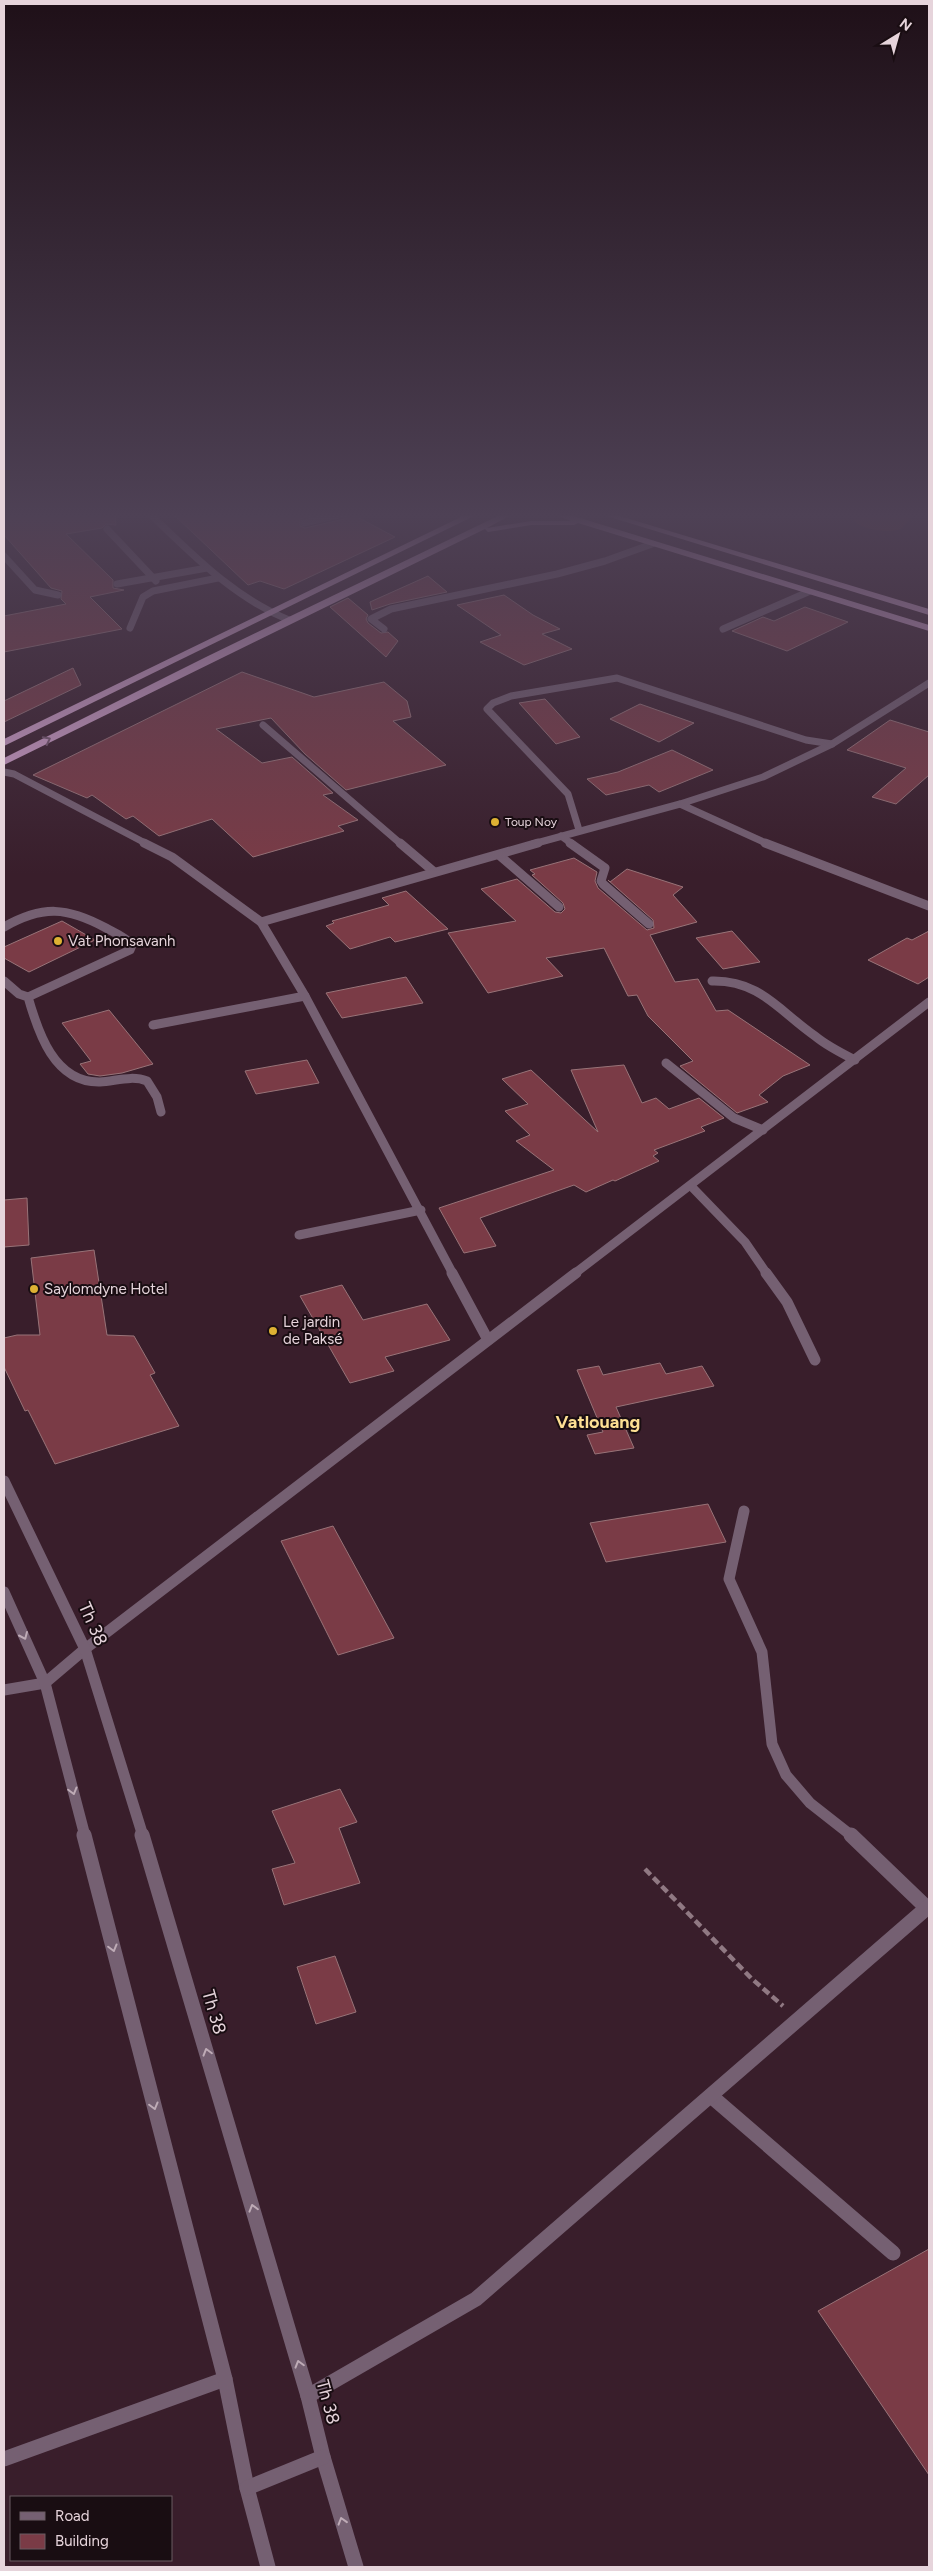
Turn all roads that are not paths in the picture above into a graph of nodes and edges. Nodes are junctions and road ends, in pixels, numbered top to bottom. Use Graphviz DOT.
graph roads {
  1 [pos="229,634"];
  2 [pos="260,634"];
  3 [pos="929,683"];
  4 [pos="263,725"];
  5 [pos="5,741"];
  6 [pos="832,744"];
  7 [pos="4,762"];
  8 [pos="4,772"];
  9 [pos="680,804"];
  10 [pos="579,830"];
  11 [pos="561,836"];
  12 [pos="499,854"];
  13 [pos="433,871"];
  14 [pos="929,906"];
  15 [pos="559,907"];
  16 [pos="261,922"];
  17 [pos="648,924"];
  18 [pos="4,927"];
  19 [pos="4,981"];
  20 [pos="712,981"];
  21 [pos="28,996"];
  22 [pos="305,996"];
  23 [pos="929,1002"];
  24 [pos="918,1010"];
  25 [pos="929,1014"];
  26 [pos="153,1025"];
  27 [pos="855,1060"];
  28 [pos="666,1064"];
  29 [pos="161,1112"];
  30 [pos="763,1130"];
  31 [pos="691,1186"];
  32 [pos="421,1210"];
  33 [pos="299,1236"];
  34 [pos="488,1340"];
  35 [pos="815,1360"];
  36 [pos="4,1480"];
  37 [pos="744,1512"];
  38 [pos="4,1592"];
  39 [pos="85,1649"];
  40 [pos="45,1683"];
  41 [pos="4,1690"];
  42 [pos="928,1907"];
  43 [pos="711,2096"];
  44 [pos="893,2253"];
  45 [pos="225,2379"];
  46 [pos="308,2396"];
  47 [pos="323,2457"];
  48 [pos="4,2459"];
  49 [pos="247,2488"];
  50 [pos="268,2567"];
  51 [pos="356,2567"];
  1 -- 5 [label="highway"];
  7 -- 2 [label="highway, one-way"];
  3 -- 6 [label="street"];
  4 -- 13 [label="street"];
  6 -- 9 [label="street"];
  6 -- 10 [label="street"];
  8 -- 16 [label="street"];
  9 -- 10 [label="street"];
  9 -- 14 [label="street"];
  10 -- 11 [label="street"];
  11 -- 12 [label="street"];
  11 -- 17 [label="street"];
  12 -- 13 [label="street"];
  12 -- 15 [label="street"];
  13 -- 16 [label="street"];
  16 -- 22 [label="street"];
  18 -- 21 [label="street"];
  19 -- 21 [label="street"];
  20 -- 27 [label="street"];
  21 -- 29 [label="street"];
  22 -- 26 [label="street"];
  22 -- 32 [label="street"];
  23 -- 24 [label="street"];
  24 -- 25 [label="street"];
  24 -- 27 [label="street"];
  27 -- 30 [label="street"];
  28 -- 30 [label="street"];
  30 -- 31 [label="street"];
  31 -- 34 [label="street"];
  31 -- 35 [label="street"];
  32 -- 33 [label="street"];
  32 -- 34 [label="street"];
  34 -- 39 [label="street"];
  36 -- 39 [label="street, Th 38"];
  37 -- 42 [label="street"];
  38 -- 40 [label="street, one-way"];
  39 -- 40 [label="street"];
  46 -- 39 [label="street, Th 38, one-way"];
  40 -- 41 [label="street"];
  40 -- 45 [label="street, one-way"];
  42 -- 43 [label="street"];
  43 -- 44 [label="street"];
  43 -- 46 [label="street"];
  45 -- 48 [label="street"];
  45 -- 49 [label="street"];
  46 -- 47 [label="street, Th 38"];
  47 -- 49 [label="street"];
  51 -- 47 [label="street, Th 38, one-way"];
  49 -- 50 [label="street"];
}
